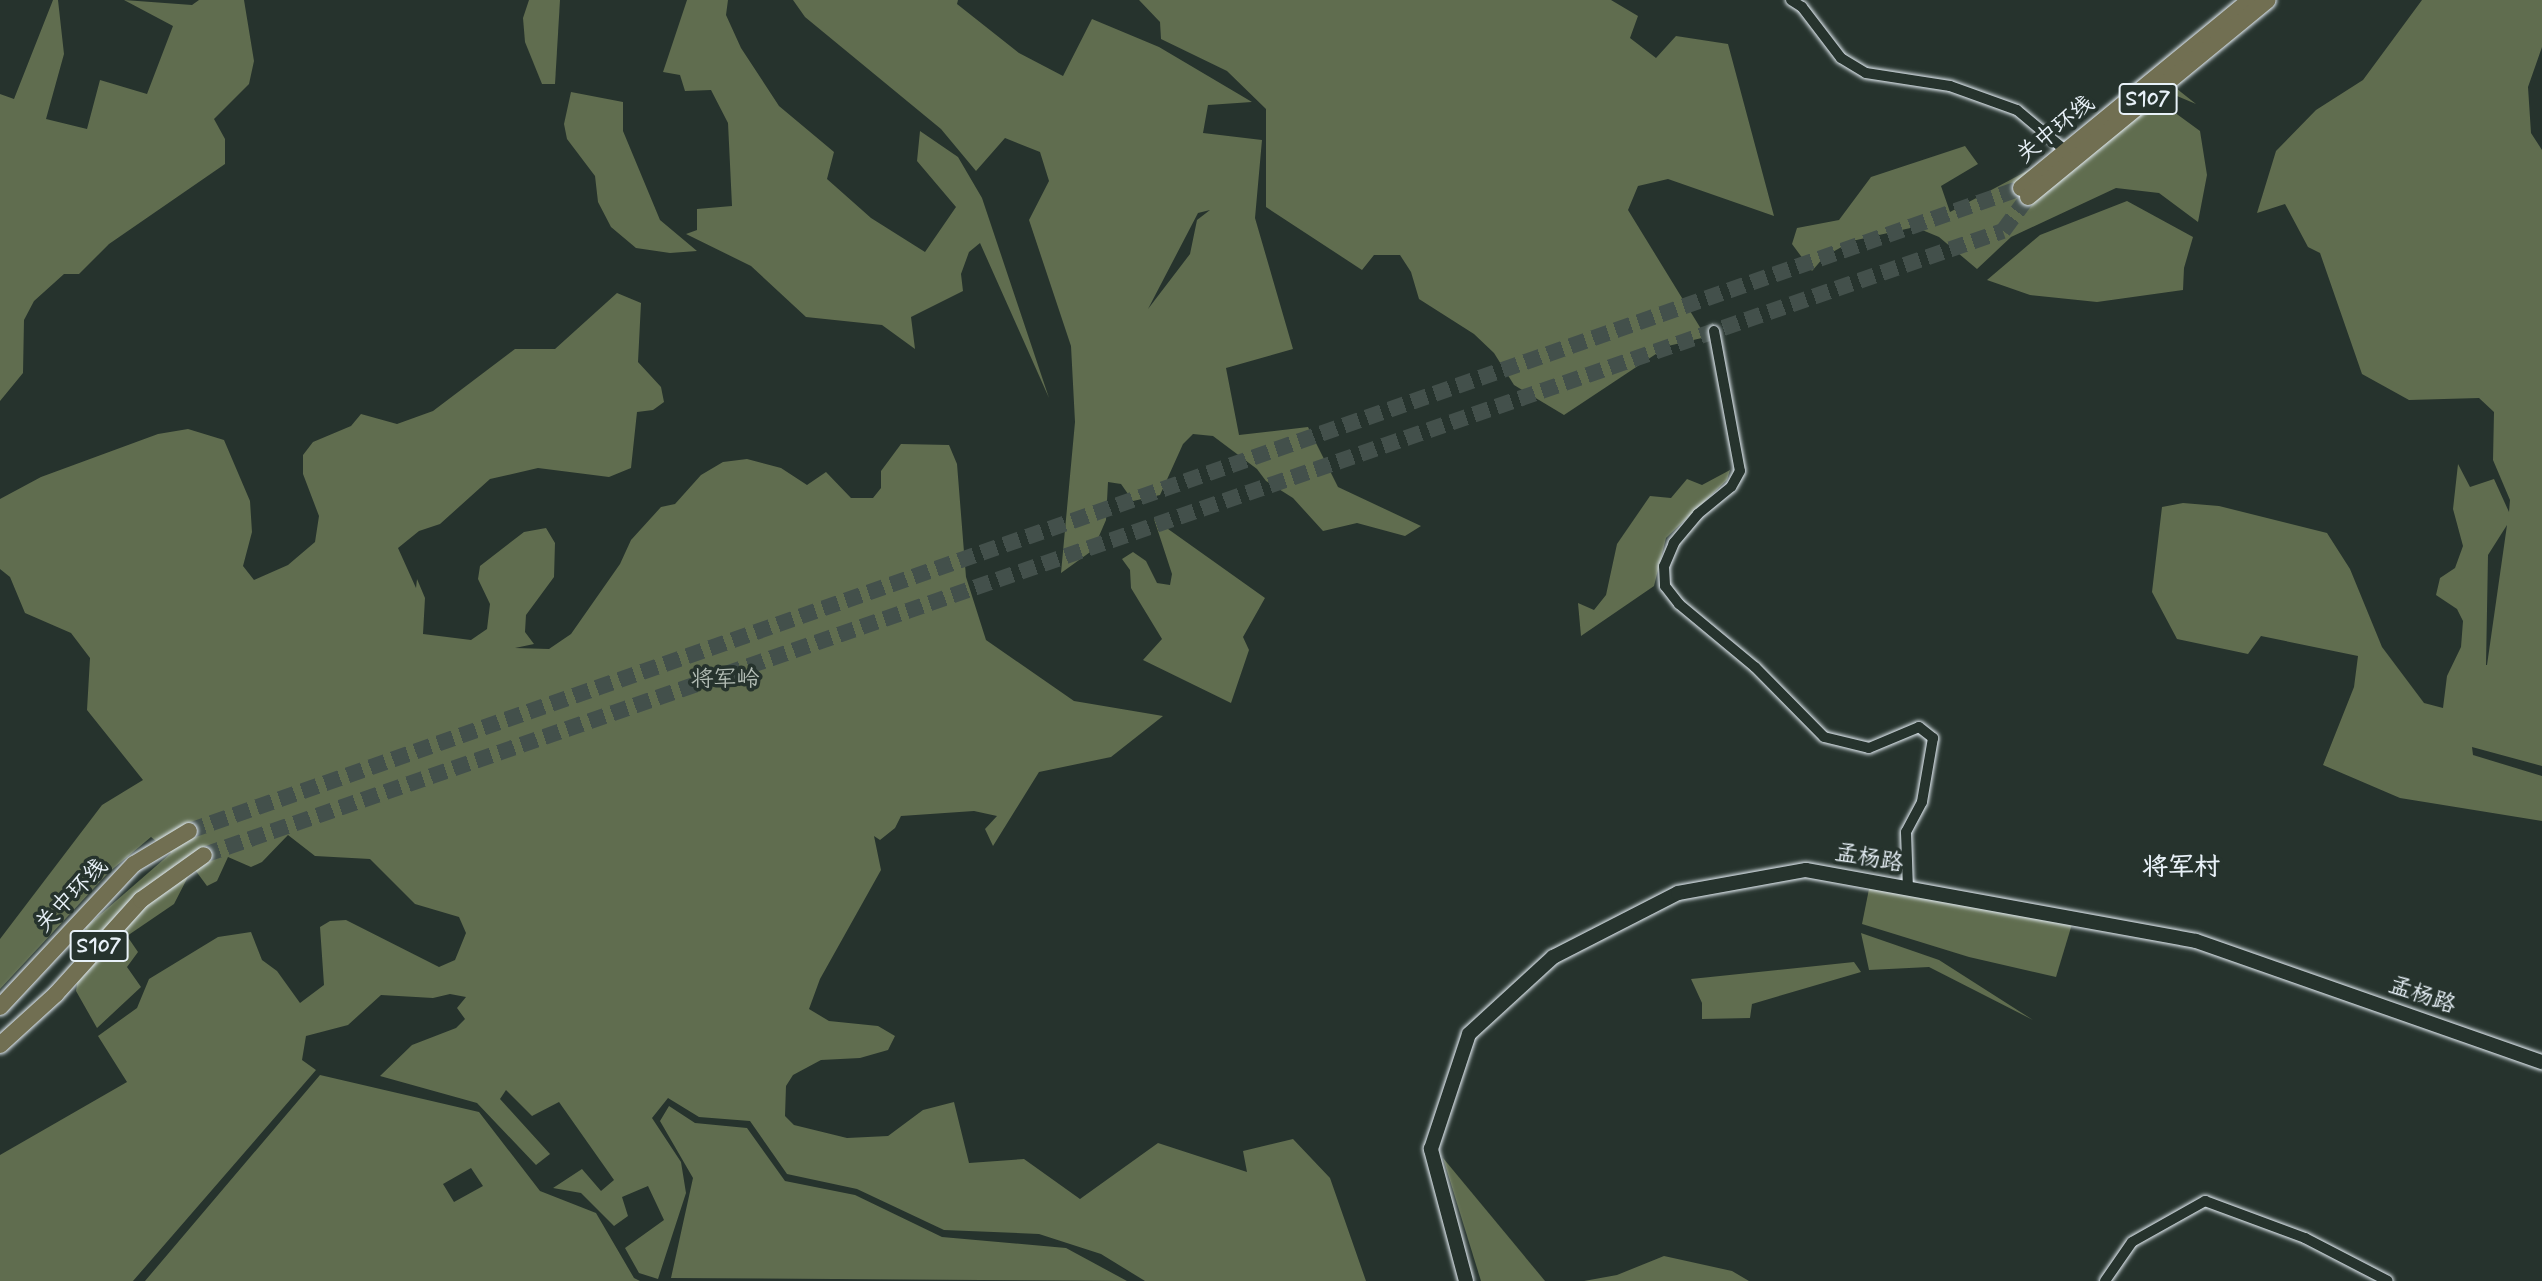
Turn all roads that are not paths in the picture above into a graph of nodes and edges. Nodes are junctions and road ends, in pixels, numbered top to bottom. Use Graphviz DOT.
graph roads {
  1 [pos="1791,0"];
  2 [pos="2250,0"];
  3 [pos="2268,0"];
  4 [pos="2066,152"];
  5 [pos="1714,331"];
  6 [pos="189,831"];
  7 [pos="204,855"];
  8 [pos="1908,889"];
  9 [pos="0,1007"];
  10 [pos="0,1045"];
  11 [pos="2542,1062"];
  12 [pos="1466,1281"];
  13 [pos="2105,1281"];
  14 [pos="2388,1281"];
  1 -- 4 [label="street"];
  2 -- 4 [label="highway, 关中环线 / S107"];
  3 -- 4 [label="highway, 关中环线 / S107"];
  5 -- 8 [label="street"];
  6 -- 9 [label="highway, 关中环线 / S107"];
  7 -- 10 [label="highway, S107"];
  8 -- 11 [label="main road, 孟杨路"];
  8 -- 12 [label="main road, 孟杨路"];
  13 -- 14 [label="street"];
}
